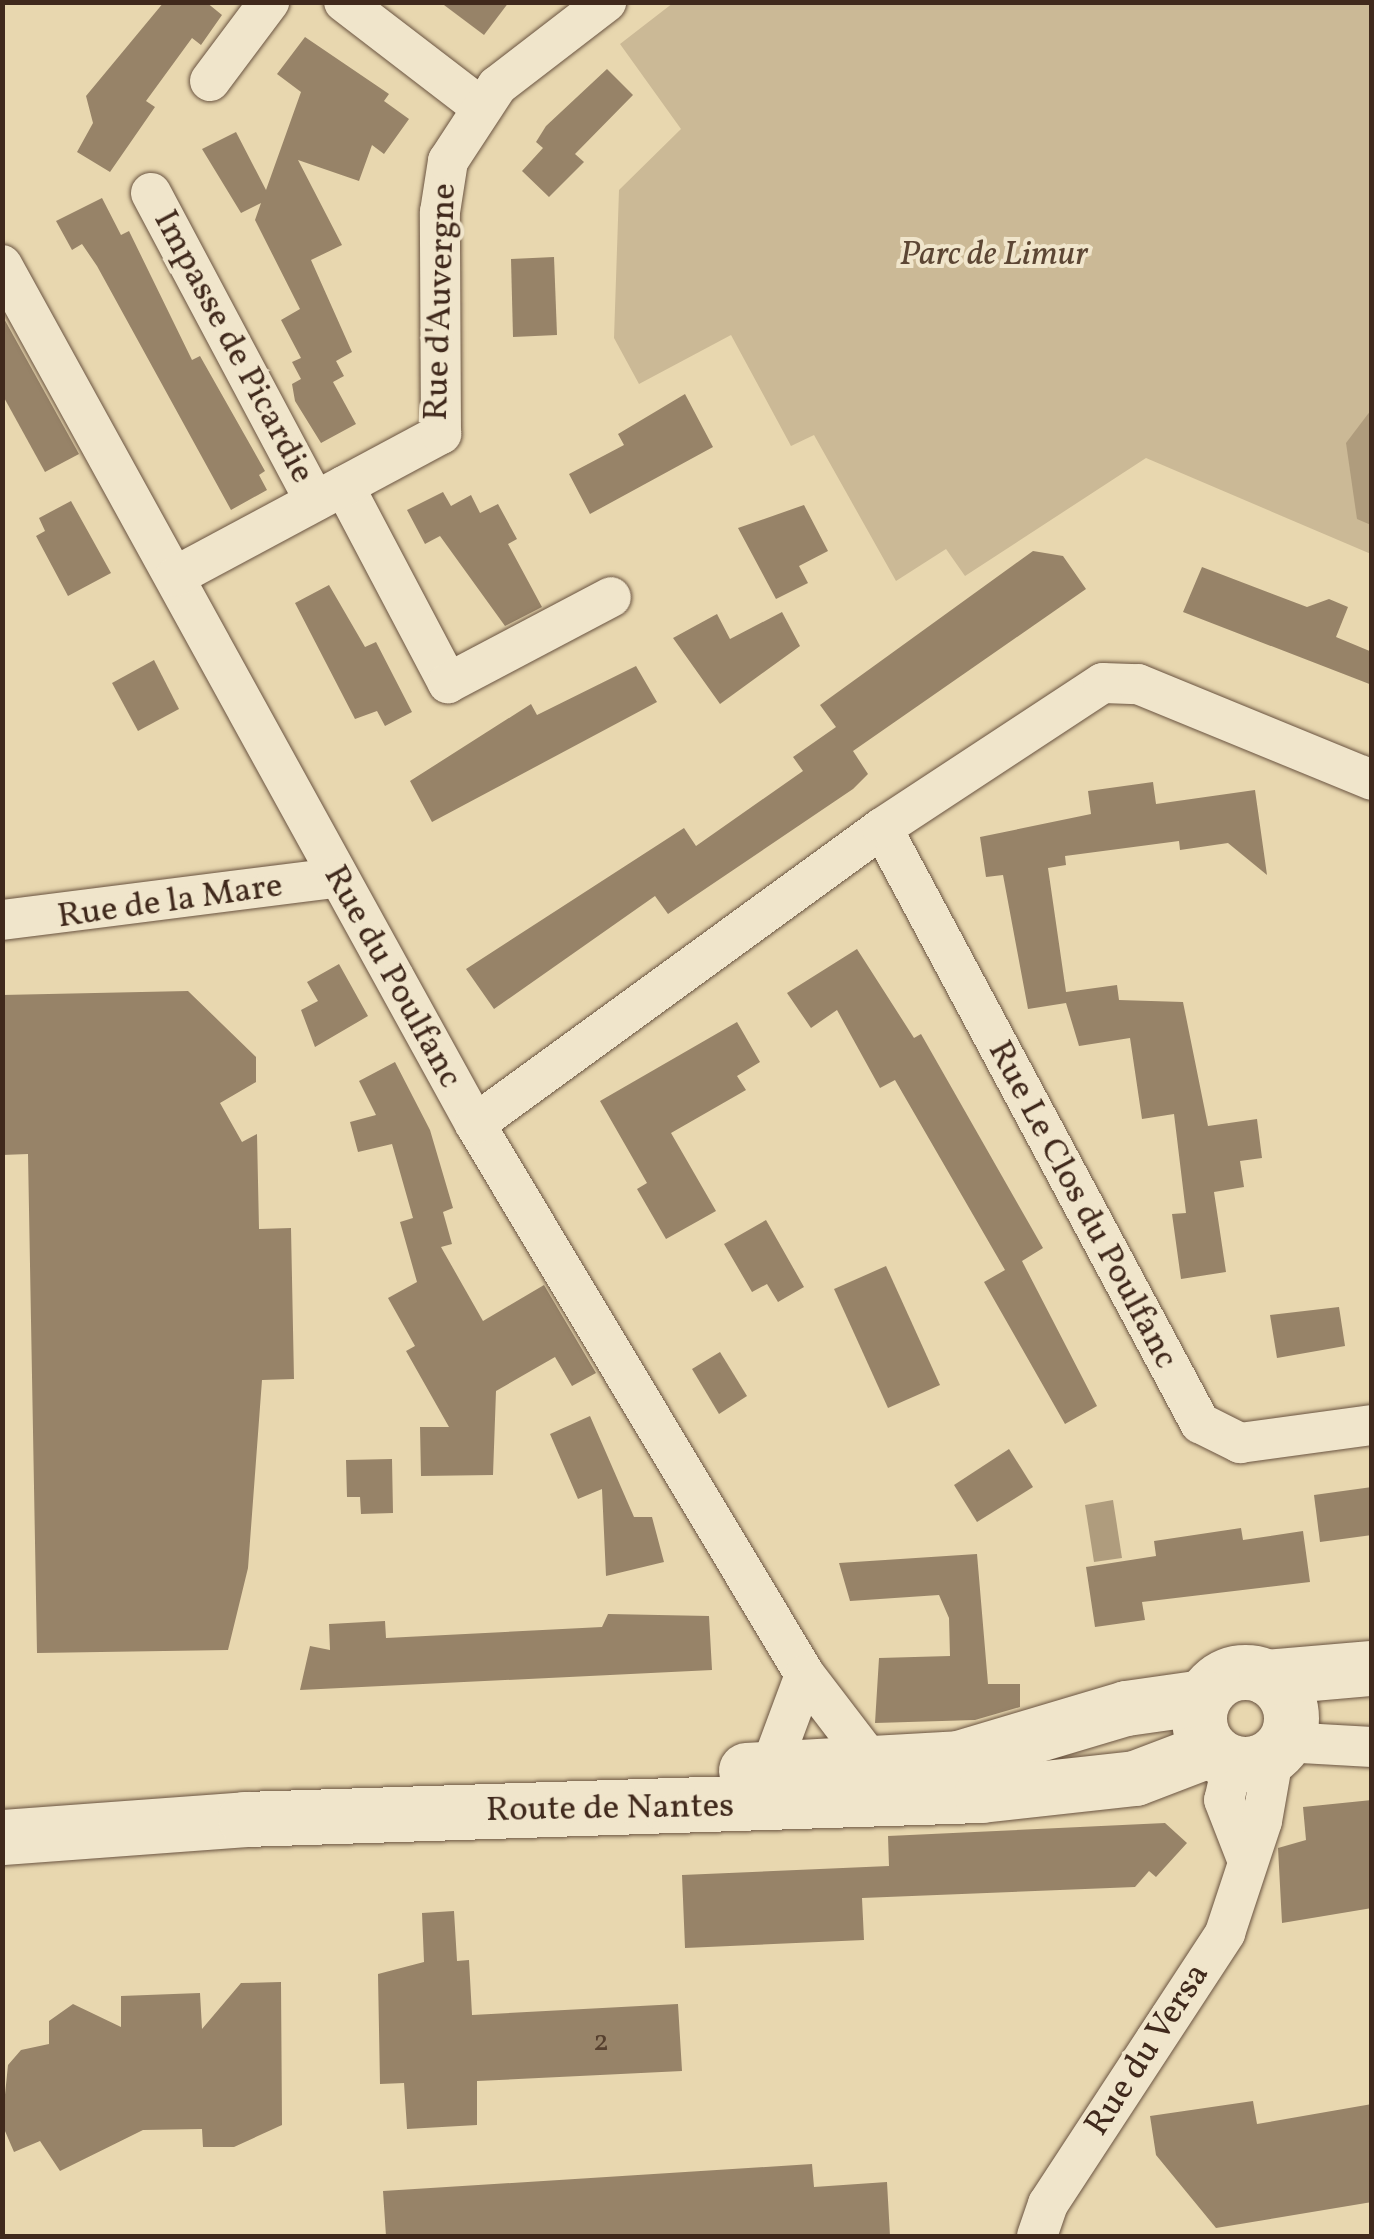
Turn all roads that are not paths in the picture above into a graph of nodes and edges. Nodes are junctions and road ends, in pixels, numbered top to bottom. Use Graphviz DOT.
graph roads {
  1 [pos="268,2"];
  2 [pos="344,2"];
  3 [pos="606,2"];
  4 [pos="210,82"];
  5 [pos="478,105"];
  6 [pos="151,193"];
  7 [pos="2,266"];
  8 [pos="330,494"];
  9 [pos="176,576"];
  10 [pos="612,596"];
  11 [pos="1372,780"];
  12 [pos="882,828"];
  13 [pos="336,878"];
  14 [pos="2,920"];
  15 [pos="475,1124"];
  16 [pos="1372,1425"];
  17 [pos="1372,1668"];
  18 [pos="805,1676"];
  19 [pos="1372,1692"];
  20 [pos="1260,1733"];
  21 [pos="1372,1747"];
  22 [pos="870,1760"];
  23 [pos="770,1769"];
  24 [pos="2,1807"];
  25 [pos="2,1836"];
  26 [pos="1037,2236"];
  1 -- 4 [label="street"];
  2 -- 5 [label="street"];
  3 -- 5 [label="street, Rue d'Auvergne"];
  5 -- 8 [label="street, Rue d'Auvergne"];
  6 -- 8 [label="street, Impasse de Picardie"];
  7 -- 9 [label="street, Rue du Poulfanc"];
  8 -- 9 [label="street, Rue d'Auvergne"];
  8 -- 10 [label="street, Impasse de Picardie"];
  9 -- 13 [label="street, Rue du Poulfanc"];
  11 -- 12 [label="street"];
  12 -- 15 [label="street"];
  12 -- 16 [label="street, Rue Le Clos du Poulfanc"];
  13 -- 14 [label="street, Rue de la Mare"];
  13 -- 15 [label="street, Rue du Poulfanc"];
  15 -- 18 [label="street, Rue du Poulfanc"];
  17 -- 20 [label="main road, Route de Nantes"];
  18 -- 22 [label="street, Rue du Poulfanc"];
  18 -- 23 [label="street"];
  19 -- 20 [label="main road, Route de Nantes"];
  20 -- 21 [label="street"];
  20 -- 22 [label="main road, Route de Nantes"];
  20 -- 25 [label="main road, Route de Nantes"];
  20 -- 26 [label="street, Rue du Versa"];
  22 -- 23 [label="main road, Route de Nantes"];
  23 -- 24 [label="main road, Route de Nantes"];
}
